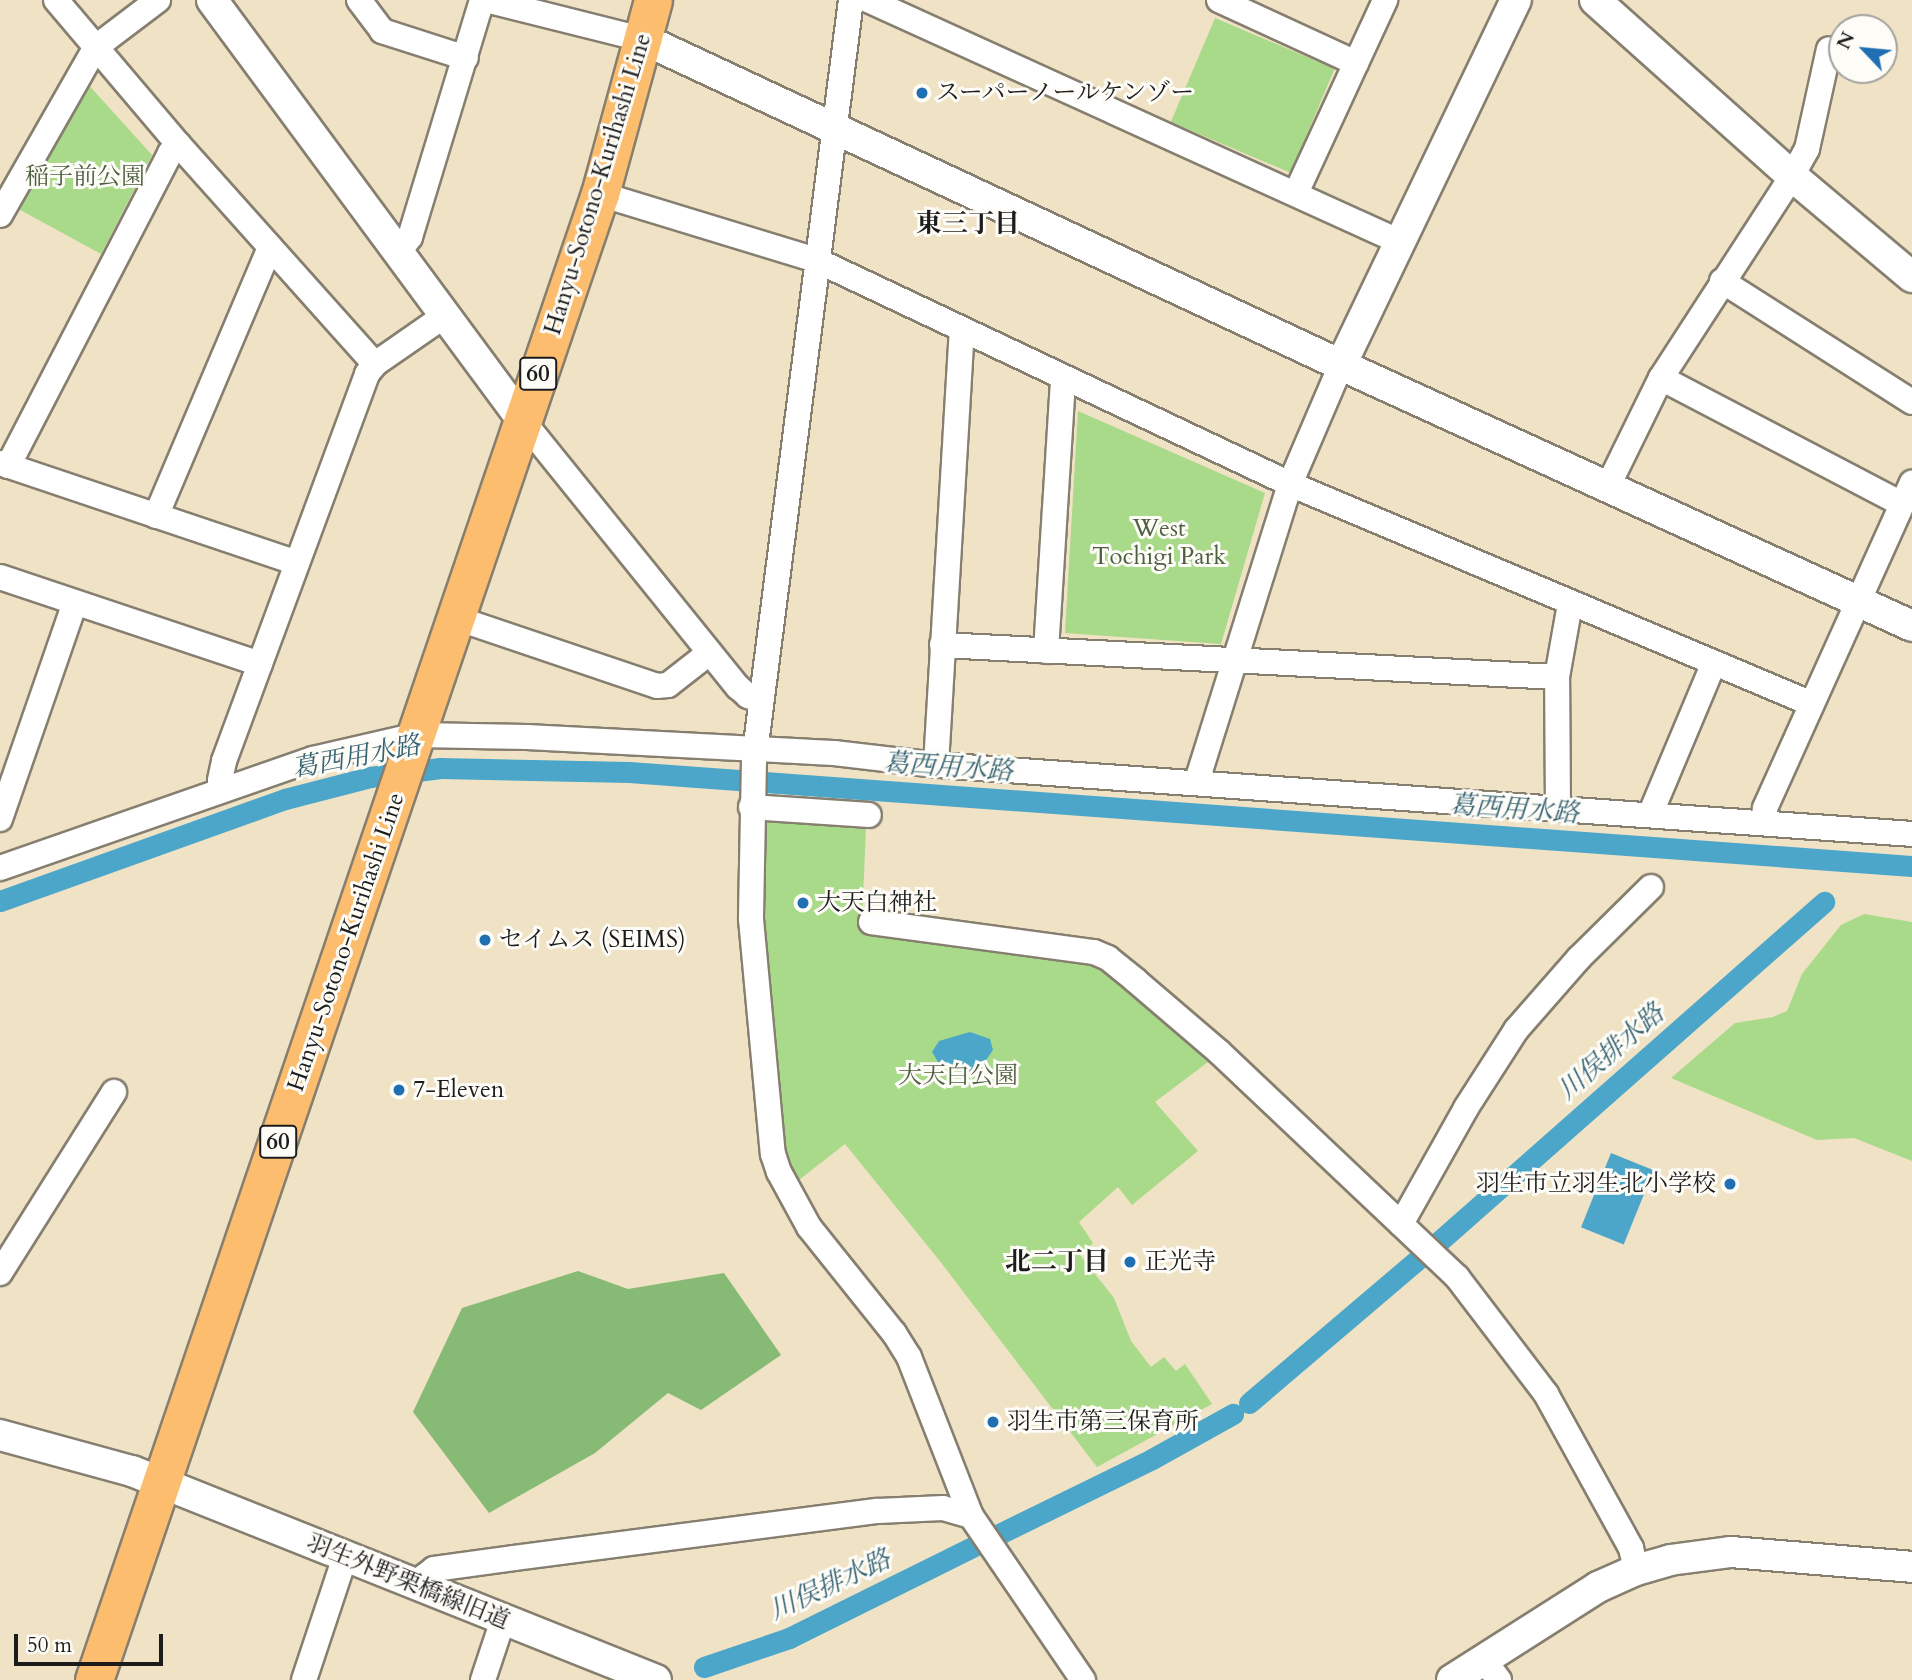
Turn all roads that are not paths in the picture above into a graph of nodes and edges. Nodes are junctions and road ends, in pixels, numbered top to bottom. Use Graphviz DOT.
graph roads {
  1 [pos="56,0"];
  2 [pos="158,0"];
  3 [pos="212,0"];
  4 [pos="359,0"];
  5 [pos="484,0"];
  6 [pos="653,0"];
  7 [pos="851,0"];
  8 [pos="868,0"];
  9 [pos="1219,0"];
  10 [pos="1385,0"];
  11 [pos="1516,0"];
  12 [pos="1610,4"];
  13 [pos="645,40"];
  14 [pos="96,47"];
  15 [pos="1828,54"];
  16 [pos="466,58"];
  17 [pos="1356,63"];
  18 [pos="833,127"];
  19 [pos="179,145"];
  20 [pos="1792,176"];
  21 [pos="1296,193"];
  22 [pos="600,194"];
  23 [pos="0,215"];
  24 [pos="1398,241"];
  25 [pos="270,247"];
  26 [pos="398,253"];
  27 [pos="816,260"];
  28 [pos="1912,277"];
  29 [pos="1722,281"];
  30 [pos="444,316"];
  31 [pos="962,331"];
  32 [pos="374,364"];
  33 [pos="1341,365"];
  34 [pos="1063,378"];
  35 [pos="1661,378"];
  36 [pos="1912,402"];
  37 [pos="523,421"];
  38 [pos="4,464"];
  39 [pos="1290,484"];
  40 [pos="1608,486"];
  41 [pos="1907,493"];
  42 [pos="156,516"];
  43 [pos="295,562"];
  44 [pos="0,578"];
  45 [pos="1858,600"];
  46 [pos="75,603"];
  47 [pos="1570,604"];
  48 [pos="456,618"];
  49 [pos="1912,626"];
  50 [pos="942,645"];
  51 [pos="1046,651"];
  52 [pos="709,653"];
  53 [pos="1234,661"];
  54 [pos="1714,663"];
  55 [pos="260,664"];
  56 [pos="1557,677"];
  57 [pos="760,700"];
  58 [pos="1812,704"];
  59 [pos="415,740"];
  60 [pos="754,755"];
  61 [pos="936,765"];
  62 [pos="1197,781"];
  63 [pos="223,789"];
  64 [pos="751,803"];
  65 [pos="1558,808"];
  66 [pos="869,815"];
  67 [pos="1650,815"];
  68 [pos="0,819"];
  69 [pos="1763,823"];
  70 [pos="1912,834"];
  71 [pos="0,868"];
  72 [pos="1651,887"];
  73 [pos="871,922"];
  74 [pos="114,1091"];
  75 [pos="1401,1224"];
  76 [pos="0,1273"];
  77 [pos="0,1435"];
  78 [pos="162,1483"];
  79 [pos="979,1530"];
  80 [pos="345,1557"];
  81 [pos="1912,1567"];
  82 [pos="1636,1570"];
  83 [pos="421,1586"];
  84 [pos="503,1620"];
  85 [pos="1491,1670"];
  86 [pos="94,1680"];
  87 [pos="304,1680"];
  88 [pos="483,1680"];
  89 [pos="656,1680"];
  90 [pos="1083,1680"];
  91 [pos="1452,1680"];
  1 -- 14 [label="street"];
  2 -- 14 [label="street"];
  3 -- 26 [label="street"];
  4 -- 16 [label="street"];
  5 -- 13 [label="street"];
  5 -- 16 [label="street"];
  6 -- 13 [label="main road, Hanyu-Sotono-Kurihashi Line / 60"];
  7 -- 18 [label="street"];
  8 -- 21 [label="street"];
  9 -- 17 [label="street"];
  10 -- 17 [label="street"];
  11 -- 24 [label="street"];
  12 -- 20 [label="street"];
  13 -- 18 [label="street"];
  13 -- 22 [label="main road, Hanyu-Sotono-Kurihashi Line / 60"];
  14 -- 19 [label="street"];
  14 -- 23 [label="street"];
  15 -- 20 [label="street"];
  16 -- 26 [label="street"];
  17 -- 21 [label="street"];
  18 -- 27 [label="street"];
  18 -- 33 [label="street"];
  19 -- 25 [label="street"];
  19 -- 38 [label="street"];
  20 -- 28 [label="street"];
  20 -- 29 [label="street"];
  21 -- 24 [label="street"];
  22 -- 27 [label="street"];
  22 -- 37 [label="main road, Hanyu-Sotono-Kurihashi Line / 60"];
  24 -- 33 [label="street"];
  25 -- 32 [label="street"];
  25 -- 42 [label="street"];
  26 -- 30 [label="street"];
  27 -- 31 [label="street"];
  27 -- 57 [label="street"];
  29 -- 35 [label="street"];
  29 -- 36 [label="street"];
  30 -- 32 [label="street"];
  30 -- 37 [label="street"];
  31 -- 34 [label="street"];
  31 -- 50 [label="street"];
  32 -- 43 [label="street"];
  33 -- 39 [label="street"];
  33 -- 40 [label="street"];
  34 -- 39 [label="street"];
  34 -- 51 [label="street"];
  35 -- 40 [label="street"];
  35 -- 41 [label="street"];
  37 -- 48 [label="main road, Hanyu-Sotono-Kurihashi Line / 60"];
  37 -- 52 [label="street"];
  38 -- 42 [label="street"];
  39 -- 47 [label="street"];
  39 -- 53 [label="street"];
  40 -- 45 [label="street"];
  41 -- 45 [label="street"];
  42 -- 43 [label="street"];
  43 -- 55 [label="street"];
  44 -- 46 [label="street"];
  45 -- 49 [label="street"];
  45 -- 58 [label="street"];
  46 -- 55 [label="street"];
  46 -- 68 [label="street"];
  47 -- 54 [label="street"];
  47 -- 56 [label="street"];
  48 -- 52 [label="street"];
  48 -- 59 [label="main road, Hanyu-Sotono-Kurihashi Line / 60"];
  50 -- 51 [label="street"];
  50 -- 61 [label="street"];
  51 -- 53 [label="street"];
  52 -- 57 [label="street"];
  53 -- 56 [label="street"];
  53 -- 62 [label="street"];
  54 -- 58 [label="street"];
  54 -- 67 [label="street"];
  55 -- 63 [label="street"];
  56 -- 65 [label="street"];
  57 -- 60 [label="street"];
  58 -- 69 [label="street"];
  59 -- 60 [label="street"];
  59 -- 63 [label="street"];
  59 -- 78 [label="main road, Hanyu-Sotono-Kurihashi Line / 60"];
  60 -- 61 [label="street"];
  60 -- 64 [label="street"];
  61 -- 62 [label="street"];
  62 -- 65 [label="street"];
  63 -- 71 [label="street"];
  64 -- 66 [label="street"];
  64 -- 79 [label="street"];
  65 -- 67 [label="street"];
  67 -- 69 [label="street"];
  69 -- 70 [label="street"];
  72 -- 75 [label="street"];
  73 -- 75 [label="street"];
  74 -- 76 [label="street"];
  75 -- 82 [label="street"];
  77 -- 78 [label="street, 羽生外野栗橋線旧道"];
  78 -- 80 [label="street, 羽生外野栗橋線旧道"];
  78 -- 86 [label="main road, Hanyu-Sotono-Kurihashi Line / 60"];
  79 -- 83 [label="street"];
  79 -- 90 [label="street"];
  80 -- 83 [label="street, 羽生外野栗橋線旧道"];
  80 -- 87 [label="street"];
  81 -- 82 [label="street"];
  82 -- 85 [label="street"];
  83 -- 84 [label="street, 羽生外野栗橋線旧道"];
  84 -- 88 [label="street"];
  84 -- 89 [label="street, 羽生外野栗橋線旧道"];
  85 -- 91 [label="street"];
}
